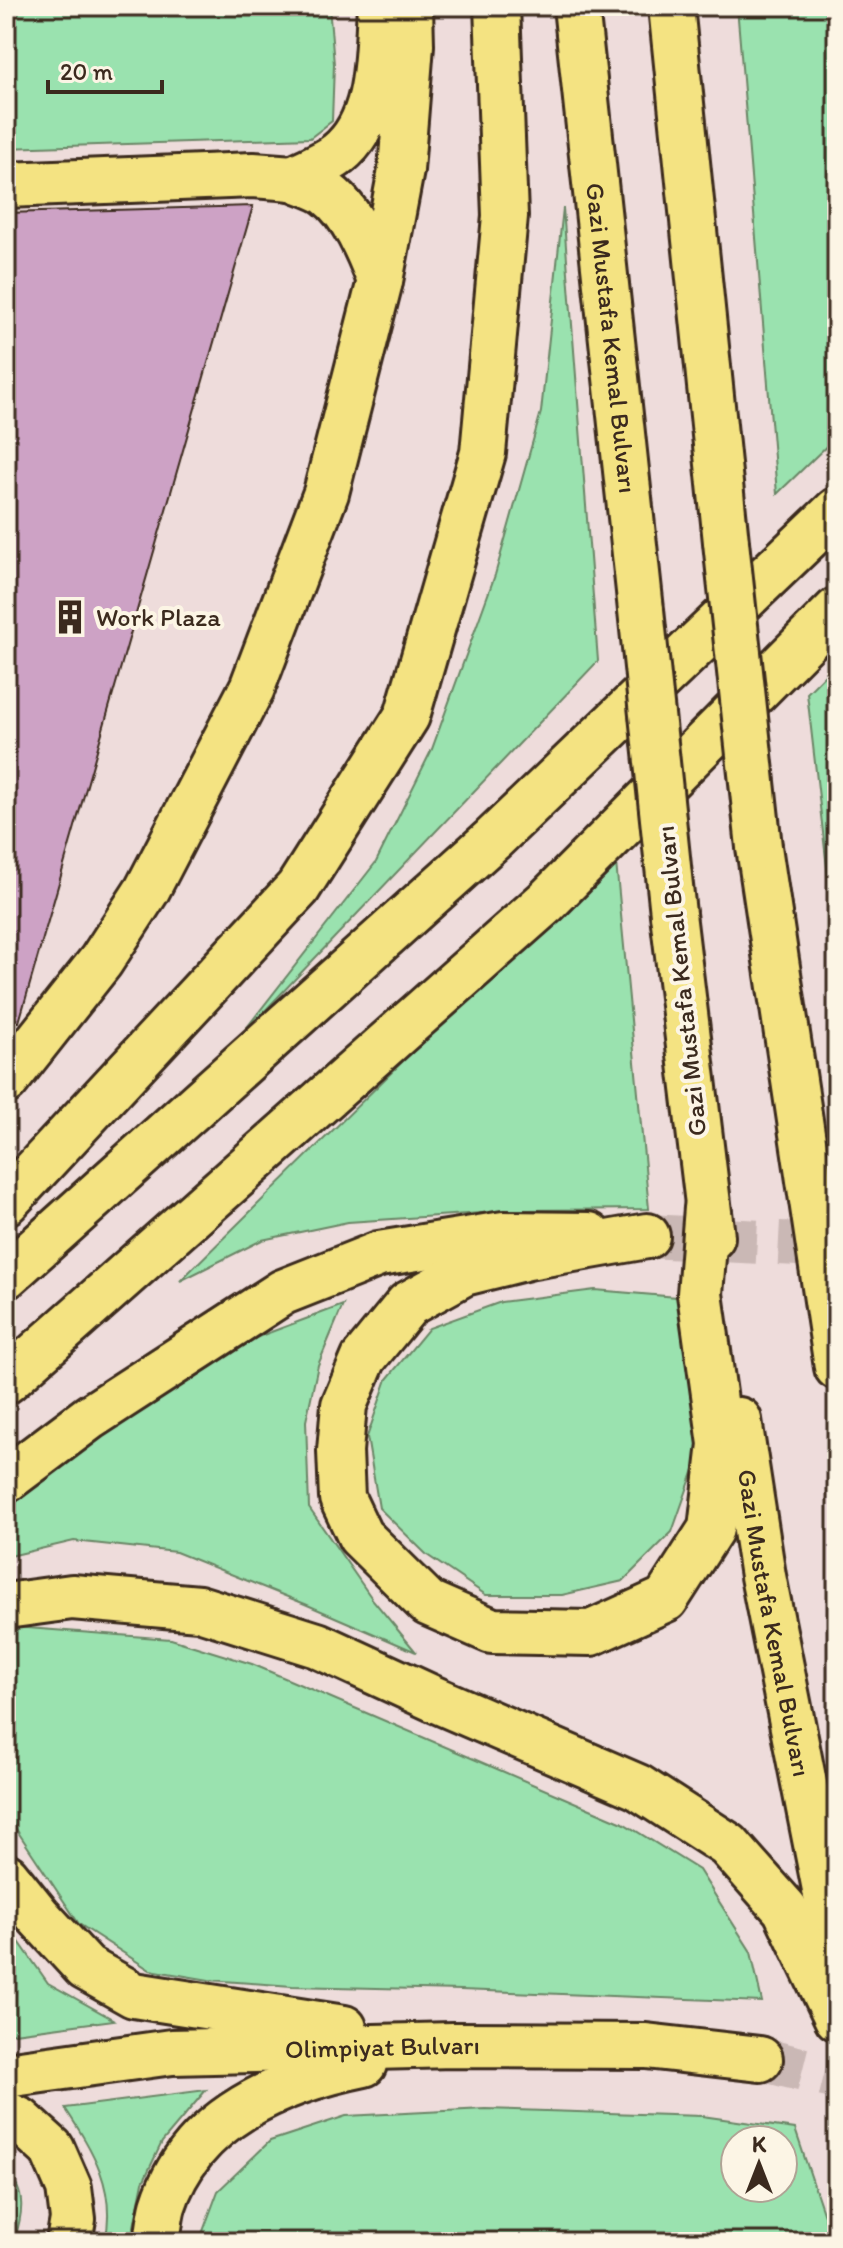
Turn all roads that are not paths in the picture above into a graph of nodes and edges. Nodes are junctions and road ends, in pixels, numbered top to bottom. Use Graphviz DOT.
graph roads {
  1 [pos="380,6"];
  2 [pos="410,6"];
  3 [pos="497,6"];
  4 [pos="576,6"];
  5 [pos="671,6"];
  6 [pos="293,178"];
  7 [pos="6,185"];
  8 [pos="380,281"];
  9 [pos="837,510"];
  10 [pos="837,610"];
  11 [pos="6,1081"];
  12 [pos="6,1202"];
  13 [pos="707,1208"];
  14 [pos="6,1276"];
  15 [pos="837,1367"];
  16 [pos="6,1381"];
  17 [pos="6,1480"];
  18 [pos="6,1606"];
  19 [pos="6,1876"];
  20 [pos="837,1950"];
  21 [pos="837,2018"];
  22 [pos="453,2045"];
  23 [pos="760,2059"];
  24 [pos="6,2075"];
  25 [pos="6,2114"];
  26 [pos="69,2242"];
  27 [pos="157,2242"];
  1 -- 6 [label="main road"];
  2 -- 8 [label="main road"];
  3 -- 12 [label="main road"];
  4 -- 13 [label="main road, Gazi Mustafa Kemal Bulvarı, bridge"];
  5 -- 15 [label="main road, bridge"];
  6 -- 7 [label="main road"];
  6 -- 8 [label="main road"];
  8 -- 11 [label="main road"];
  9 -- 14 [label="main road"];
  10 -- 16 [label="main road"];
  13 -- 17 [label="main road"];
  13 -- 20 [label="main road, Gazi Mustafa Kemal Bulvarı"];
  18 -- 21 [label="main road"];
  19 -- 22 [label="main road"];
  22 -- 23 [label="main road, Olimpiyat Bulvarı"];
  22 -- 24 [label="main road, Olimpiyat Bulvarı"];
  22 -- 27 [label="main road"];
  25 -- 26 [label="main road"];
}
